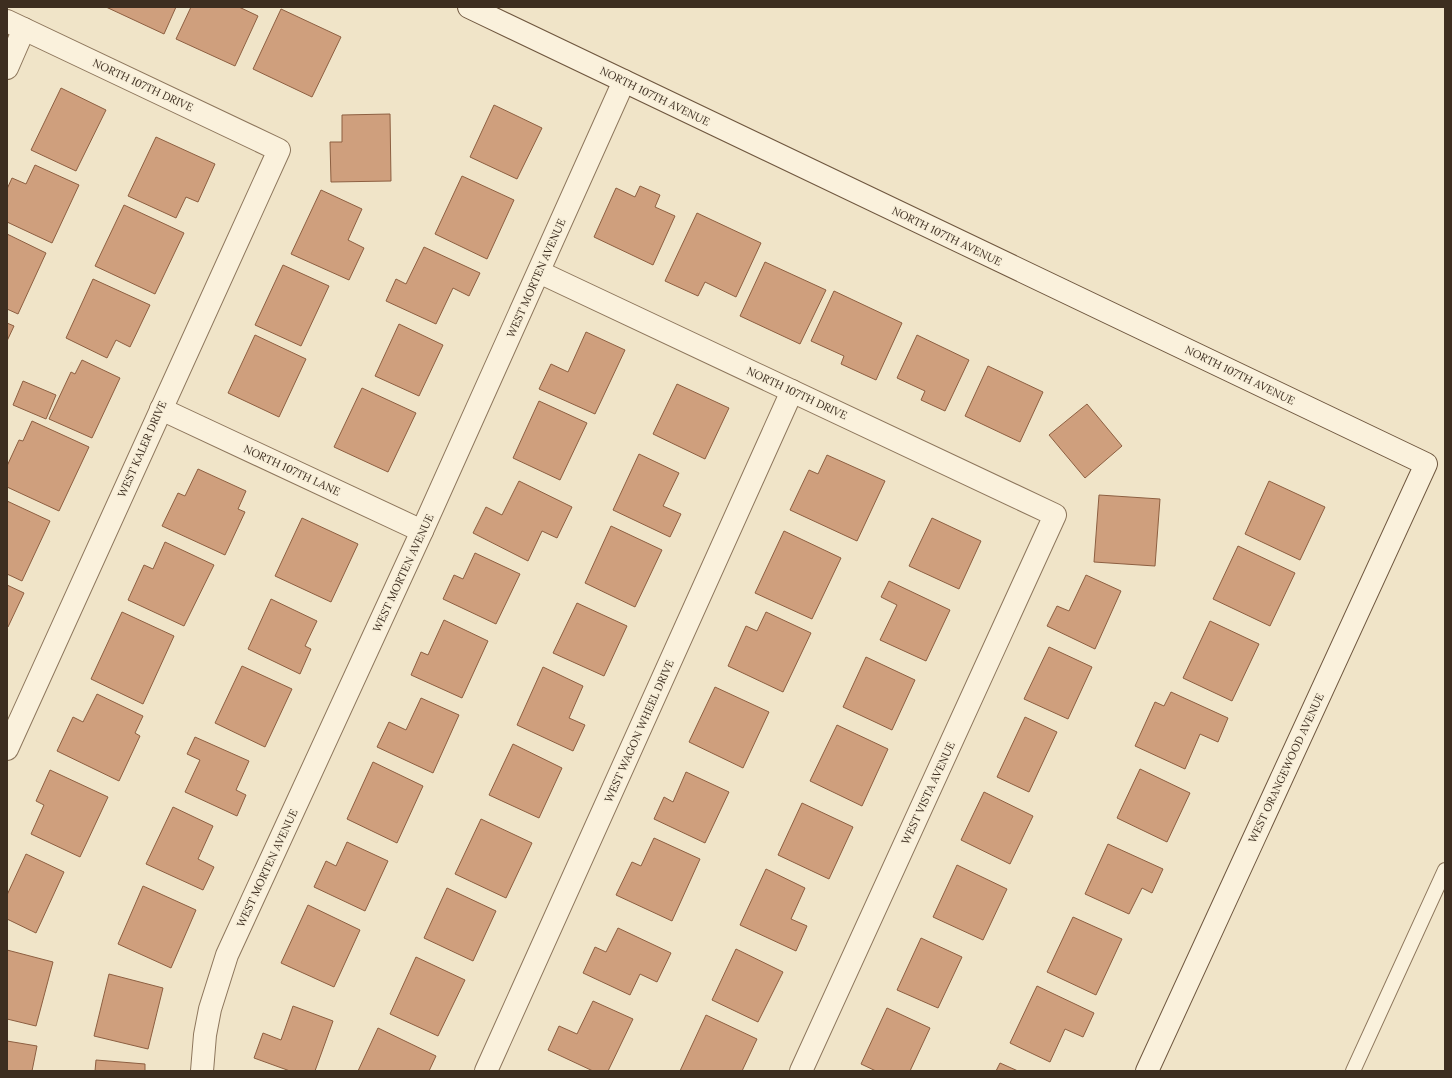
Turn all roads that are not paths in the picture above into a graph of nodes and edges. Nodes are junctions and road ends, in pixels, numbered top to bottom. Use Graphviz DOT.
graph roads {
  1 [pos="469,7"];
  2 [pos="16,25"];
  3 [pos="7,68"];
  4 [pos="624,81"];
  5 [pos="279,150"];
  6 [pos="539,272"];
  7 [pos="792,391"];
  8 [pos="161,409"];
  9 [pos="1426,464"];
  10 [pos="1055,515"];
  11 [pos="422,531"];
  12 [pos="7,749"];
  13 [pos="1445,870"];
  14 [pos="202,1071"];
  15 [pos="486,1071"];
  16 [pos="801,1071"];
  17 [pos="1147,1071"];
  18 [pos="1353,1071"];
  1 -- 4 [label="street, NORTH 107TH AVENUE"];
  2 -- 3 [label="street"];
  2 -- 5 [label="street, NORTH 107TH DRIVE"];
  4 -- 6 [label="street, WEST MORTEN AVENUE"];
  4 -- 9 [label="street, NORTH 107TH AVENUE"];
  5 -- 8 [label="street, WEST KALER DRIVE"];
  6 -- 7 [label="street, NORTH 107TH DRIVE"];
  6 -- 11 [label="street, WEST MORTEN AVENUE"];
  7 -- 10 [label="street, NORTH 107TH DRIVE"];
  7 -- 15 [label="street, WEST WAGON WHEEL DRIVE"];
  8 -- 11 [label="street, NORTH 107TH LANE"];
  8 -- 12 [label="street, WEST KALER DRIVE"];
  9 -- 17 [label="street, WEST ORANGEWOOD AVENUE"];
  10 -- 16 [label="street, WEST VISTA AVENUE"];
  11 -- 14 [label="street, WEST MORTEN AVENUE"];
  13 -- 18 [label="lane"];
}
